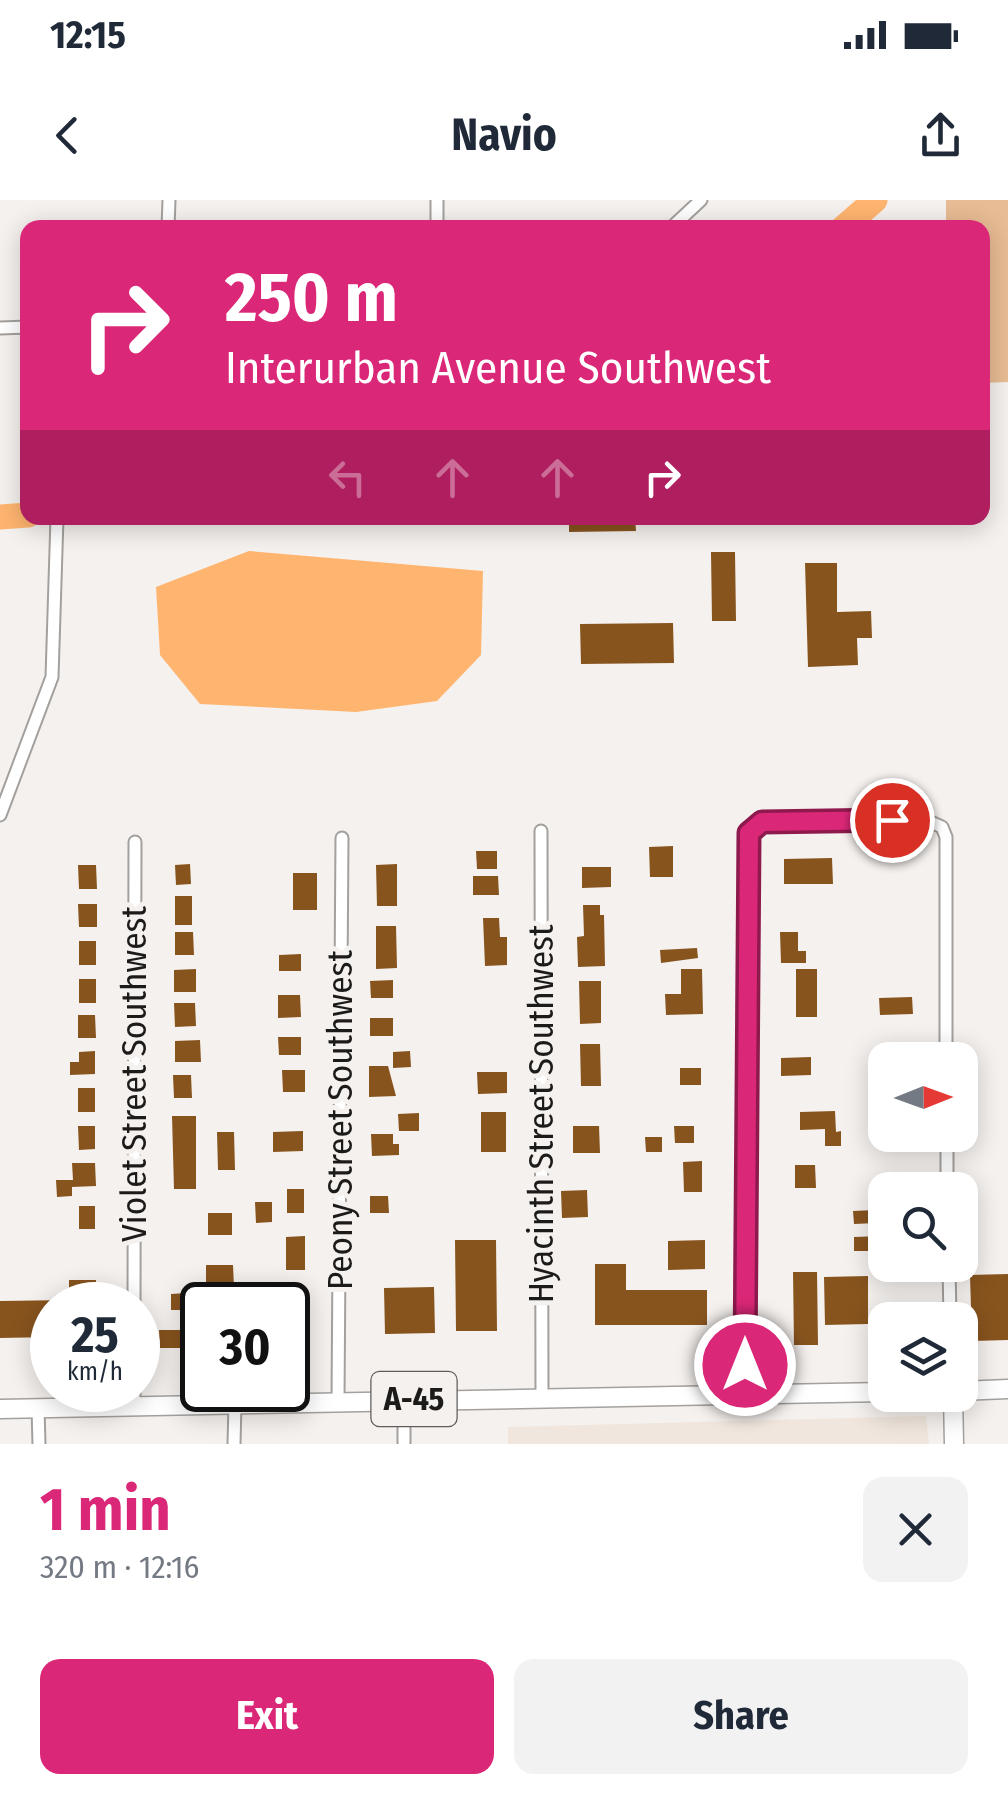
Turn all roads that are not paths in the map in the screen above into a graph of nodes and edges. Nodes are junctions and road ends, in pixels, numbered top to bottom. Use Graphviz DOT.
graph roads {
  1 [pos="700,200"];
  2 [pos="679,220"];
  3 [pos="57,525"];
  4 [pos="0,815"];
  5 [pos="541,830"];
  6 [pos="342,838"];
  7 [pos="134,842"];
  8 [pos="946,1042"];
  9 [pos="134,1282"];
  10 [pos="1008,1389"];
  11 [pos="978,1390"];
  12 [pos="868,1392"];
  13 [pos="745,1394"];
  14 [pos="542,1397"];
  15 [pos="404,1400"];
  16 [pos="338,1401"];
  17 [pos="310,1402"];
  18 [pos="30,1408"];
  19 [pos="0,1409"];
  20 [pos="38,1412"];
  21 [pos="234,1412"];
  22 [pos="953,1412"];
  23 [pos="39,1444"];
  24 [pos="234,1444"];
  25 [pos="404,1444"];
  26 [pos="954,1444"];
  1 -- 2 [label="street"];
  3 -- 4 [label="street"];
  5 -- 14 [label="street, Hyacinth Street Southwest"];
  6 -- 16 [label="street, Peony Street Southwest"];
  7 -- 9 [label="street, Violet Street Southwest"];
  8 -- 13 [label="street"];
  10 -- 11 [label="main road"];
  12 -- 13 [label="main road, A-45"];
  13 -- 14 [label="main road, A-45"];
  14 -- 15 [label="main road, A-45"];
  15 -- 16 [label="main road, A-45"];
  15 -- 25 [label="street"];
  16 -- 17 [label="main road, A-45"];
  18 -- 19 [label="main road, A-45"];
  20 -- 23 [label="street"];
  21 -- 24 [label="street"];
  22 -- 26 [label="main road"];
}
